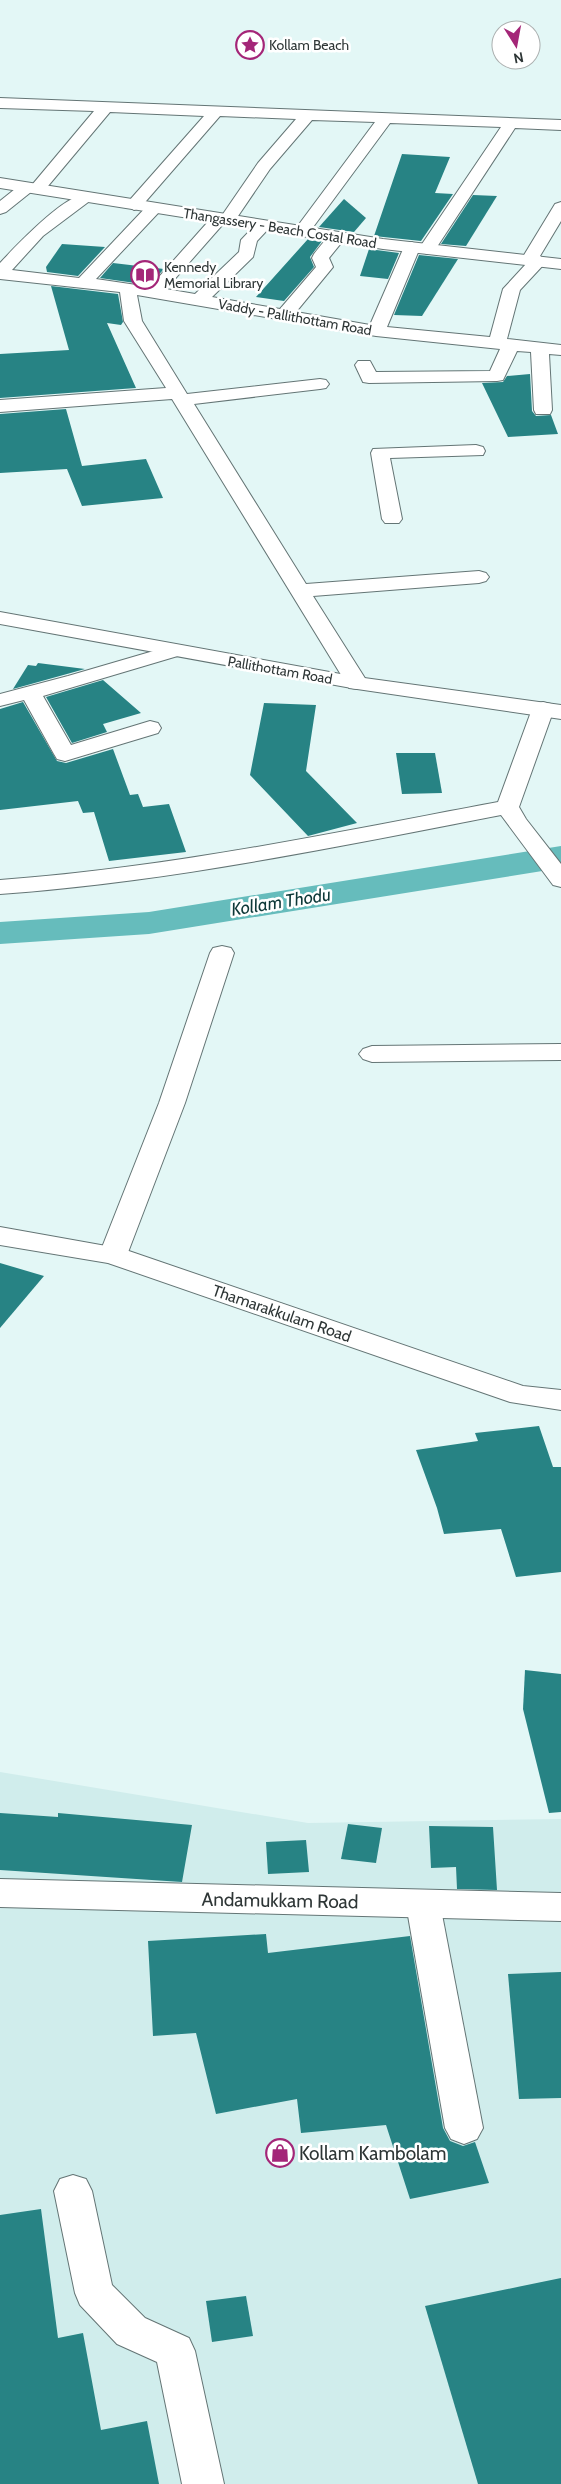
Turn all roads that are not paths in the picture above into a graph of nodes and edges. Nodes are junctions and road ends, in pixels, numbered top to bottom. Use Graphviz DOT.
graph roads {
  1 [pos="0,103"];
  2 [pos="106,107"];
  3 [pos="216,111"];
  4 [pos="309,114"];
  5 [pos="387,117"];
  6 [pos="511,123"];
  7 [pos="561,125"];
  8 [pos="0,183"];
  9 [pos="32,188"];
  10 [pos="85,197"];
  11 [pos="134,205"];
  12 [pos="561,207"];
  13 [pos="154,208"];
  14 [pos="0,209"];
  15 [pos="224,219"];
  16 [pos="264,225"];
  17 [pos="302,231"];
  18 [pos="338,237"];
  19 [pos="420,248"];
  20 [pos="534,261"];
  21 [pos="561,264"];
  22 [pos="0,274"];
  23 [pos="83,283"];
  24 [pos="128,288"];
  25 [pos="154,292"];
  26 [pos="199,300"];
  27 [pos="284,315"];
  28 [pos="376,331"];
  29 [pos="504,345"];
  30 [pos="540,348"];
  31 [pos="561,350"];
  32 [pos="364,365"];
  33 [pos="320,384"];
  34 [pos="180,397"];
  35 [pos="0,406"];
  36 [pos="542,410"];
  37 [pos="476,451"];
  38 [pos="392,519"];
  39 [pos="479,576"];
  40 [pos="300,591"];
  41 [pos="0,618"];
  42 [pos="174,652"];
  43 [pos="357,683"];
  44 [pos="31,693"];
  45 [pos="0,700"];
  46 [pos="552,711"];
  47 [pos="150,728"];
  48 [pos="512,814"];
  49 [pos="561,880"];
  50 [pos="0,887"];
  51 [pos="222,953"];
  52 [pos="561,1052"];
  53 [pos="372,1054"];
  54 [pos="0,1236"];
  55 [pos="113,1255"];
  56 [pos="561,1400"];
  57 [pos="0,1893"];
  58 [pos="423,1904"];
  59 [pos="561,1907"];
  60 [pos="464,2128"];
  61 [pos="73,2191"];
  62 [pos="203,2484"];
  1 -- 2 [label="street"];
  2 -- 3 [label="street"];
  2 -- 9 [label="street"];
  3 -- 4 [label="street"];
  3 -- 11 [label="street"];
  4 -- 5 [label="street"];
  4 -- 15 [label="street"];
  5 -- 6 [label="street"];
  5 -- 17 [label="street"];
  6 -- 7 [label="street"];
  6 -- 19 [label="street"];
  8 -- 9 [label="street, Thangassery - Beach Costal Road"];
  9 -- 10 [label="street, Thangassery - Beach Costal Road"];
  9 -- 14 [label="street"];
  10 -- 11 [label="street, Thangassery - Beach Costal Road"];
  10 -- 22 [label="street"];
  11 -- 13 [label="street, Thangassery - Beach Costal Road"];
  12 -- 20 [label="street"];
  13 -- 15 [label="street, Thangassery - Beach Costal Road"];
  13 -- 23 [label="street"];
  15 -- 16 [label="street, Thangassery - Beach Costal Road"];
  15 -- 25 [label="street"];
  16 -- 17 [label="street, Thangassery - Beach Costal Road"];
  16 -- 26 [label="street"];
  17 -- 18 [label="street, Thangassery - Beach Costal Road"];
  18 -- 19 [label="street, Thangassery - Beach Costal Road"];
  18 -- 27 [label="street"];
  19 -- 20 [label="street, Thangassery - Beach Costal Road"];
  19 -- 28 [label="street"];
  20 -- 21 [label="street, Thangassery - Beach Costal Road"];
  20 -- 29 [label="street"];
  22 -- 23 [label="street, Vaddy - Pallithottam Road"];
  23 -- 24 [label="street, Vaddy - Pallithottam Road"];
  24 -- 25 [label="street, Vaddy - Pallithottam Road"];
  24 -- 34 [label="street"];
  25 -- 26 [label="street, Vaddy - Pallithottam Road"];
  26 -- 27 [label="street, Vaddy - Pallithottam Road"];
  27 -- 28 [label="street, Vaddy - Pallithottam Road"];
  28 -- 29 [label="street, Vaddy - Pallithottam Road"];
  29 -- 30 [label="street, Vaddy - Pallithottam Road"];
  29 -- 32 [label="street"];
  30 -- 31 [label="street, Vaddy - Pallithottam Road"];
  30 -- 36 [label="street"];
  33 -- 34 [label="street"];
  34 -- 35 [label="street"];
  34 -- 40 [label="street"];
  37 -- 38 [label="street"];
  39 -- 40 [label="street"];
  40 -- 43 [label="street"];
  41 -- 42 [label="street, Pallithottam Road"];
  42 -- 43 [label="street, Pallithottam Road"];
  42 -- 44 [label="street"];
  43 -- 46 [label="street, Pallithottam Road"];
  44 -- 45 [label="street"];
  44 -- 47 [label="street"];
  46 -- 48 [label="street"];
  48 -- 49 [label="street"];
  48 -- 50 [label="street"];
  51 -- 55 [label="street"];
  52 -- 53 [label="street"];
  54 -- 55 [label="street, Thamarakkulam Road"];
  55 -- 56 [label="street, Thamarakkulam Road"];
  57 -- 58 [label="street, Andamukkam Road"];
  58 -- 59 [label="street, Andamukkam Road"];
  58 -- 60 [label="street"];
  61 -- 62 [label="street"];
}
